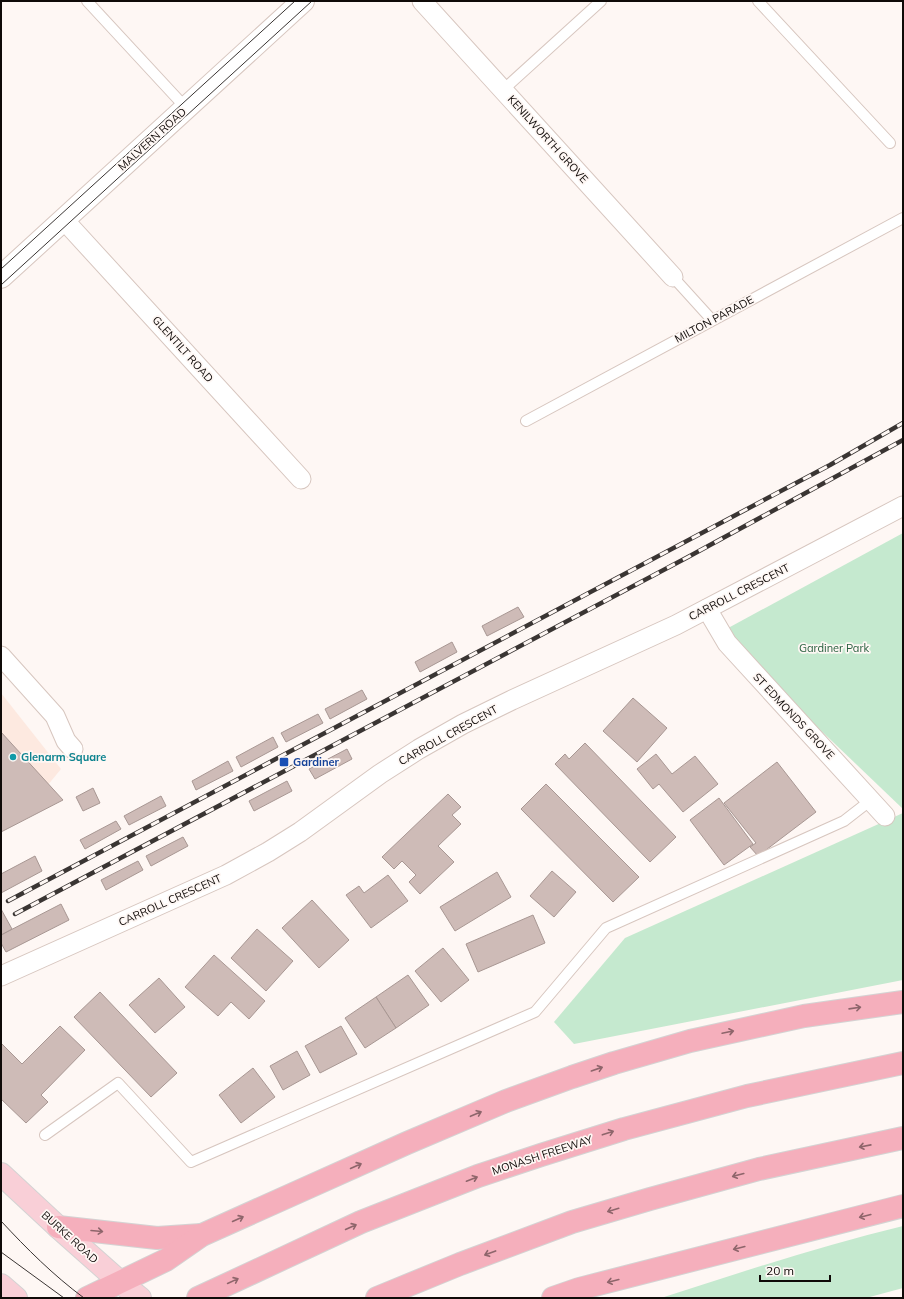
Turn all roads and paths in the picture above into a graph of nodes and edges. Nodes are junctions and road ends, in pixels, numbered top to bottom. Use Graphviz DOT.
graph roads {
  1 [pos="87,1"];
  2 [pos="303,1"];
  3 [pos="422,1"];
  4 [pos="601,1"];
  5 [pos="758,1"];
  6 [pos="503,90"];
  7 [pos="186,108"];
  8 [pos="890,143"];
  9 [pos="903,218"];
  10 [pos="64,220"];
  11 [pos="1,277"];
  12 [pos="673,277"];
  13 [pos="712,320"];
  14 [pos="526,421"];
  15 [pos="301,479"];
  16 [pos="903,506"];
  17 [pos="707,609"];
  18 [pos="1,656"];
  19 [pos="73,749"];
  20 [pos="871,800"];
  21 [pos="885,816"];
  22 [pos="1,976"];
  23 [pos="903,1002"];
  24 [pos="903,1063"];
  25 [pos="45,1135"];
  26 [pos="903,1138"];
  27 [pos="1,1174"];
  28 [pos="903,1206"];
  29 [pos="58,1227"];
  30 [pos="202,1235"];
  31 [pos="1,1285"];
  32 [pos="126,1292"];
  33 [pos="16,1298"];
  34 [pos="87,1298"];
  35 [pos="198,1298"];
  36 [pos="377,1298"];
  37 [pos="553,1298"];
  1 -- 7 [label="lane"];
  2 -- 7 [label="main road, MALVERN ROAD"];
  3 -- 6 [label="street, KENILWORTH GROVE"];
  4 -- 6 [label="lane"];
  5 -- 8 [label="lane"];
  6 -- 12 [label="street, KENILWORTH GROVE"];
  7 -- 10 [label="main road, MALVERN ROAD"];
  9 -- 13 [label="lane, MILTON PARADE"];
  10 -- 11 [label="main road, MALVERN ROAD"];
  10 -- 15 [label="street, GLENTILT ROAD"];
  12 -- 13 [label="lane"];
  13 -- 14 [label="lane, MILTON PARADE"];
  16 -- 17 [label="street, CARROLL CRESCENT"];
  17 -- 20 [label="street, ST EDMONDS GROVE"];
  17 -- 22 [label="street, CARROLL CRESCENT"];
  18 -- 19 [label="street"];
  20 -- 21 [label="street, ST EDMONDS GROVE"];
  20 -- 25 [label="lane"];
  30 -- 23 [label="highway, one-way"];
  35 -- 24 [label="highway, MONASH FREEWAY, one-way"];
  26 -- 36 [label="highway, one-way"];
  27 -- 29 [label="main road, BURKE ROAD"];
  28 -- 37 [label="highway, one-way"];
  29 -- 30 [label="highway, one-way"];
  29 -- 32 [label="main road, BURKE ROAD"];
  30 -- 32 [label="highway"];
  31 -- 33 [label="main road"];
  32 -- 34 [label="highway"];
}
